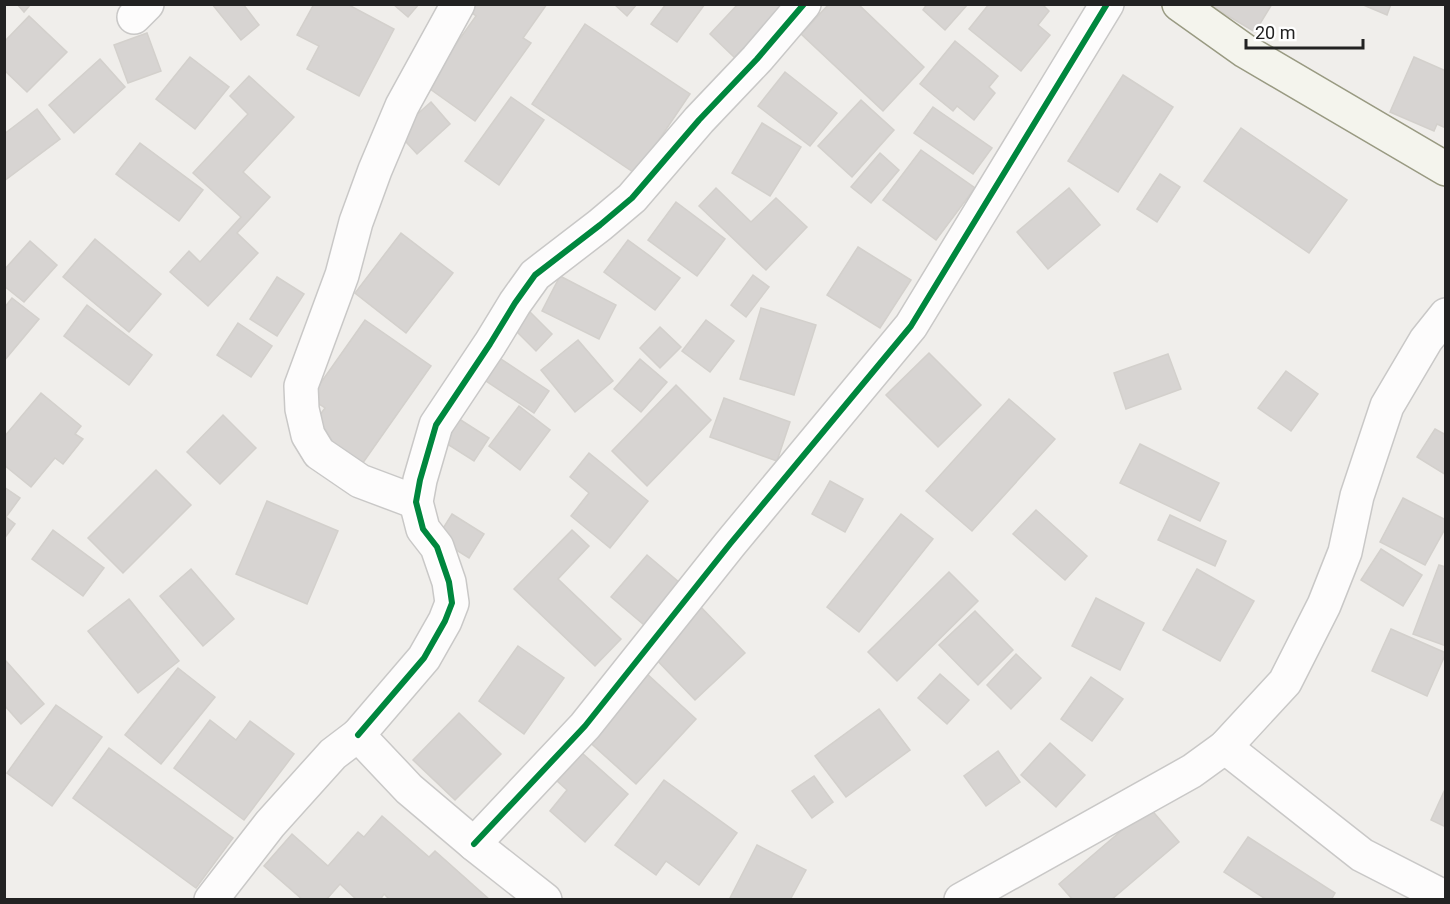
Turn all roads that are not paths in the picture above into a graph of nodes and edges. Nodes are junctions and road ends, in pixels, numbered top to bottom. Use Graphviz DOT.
graph roads {
  1 [pos="458,4"];
  2 [pos="804,4"];
  3 [pos="1107,4"];
  4 [pos="1179,4"];
  5 [pos="1446,169"];
  6 [pos="1446,315"];
  7 [pos="416,502"];
  8 [pos="358,735"];
  9 [pos="1225,747"];
  10 [pos="474,844"];
  11 [pos="1446,898"];
  12 [pos="211,900"];
  13 [pos="545,900"];
  14 [pos="961,900"];
  1 -- 7 [label="street"];
  2 -- 7 [label="street"];
  3 -- 10 [label="street"];
  4 -- 5 [label="street"];
  6 -- 9 [label="street"];
  7 -- 8 [label="street"];
  8 -- 10 [label="street"];
  8 -- 12 [label="street"];
  9 -- 11 [label="street"];
  9 -- 14 [label="street"];
  10 -- 13 [label="street"];
}
